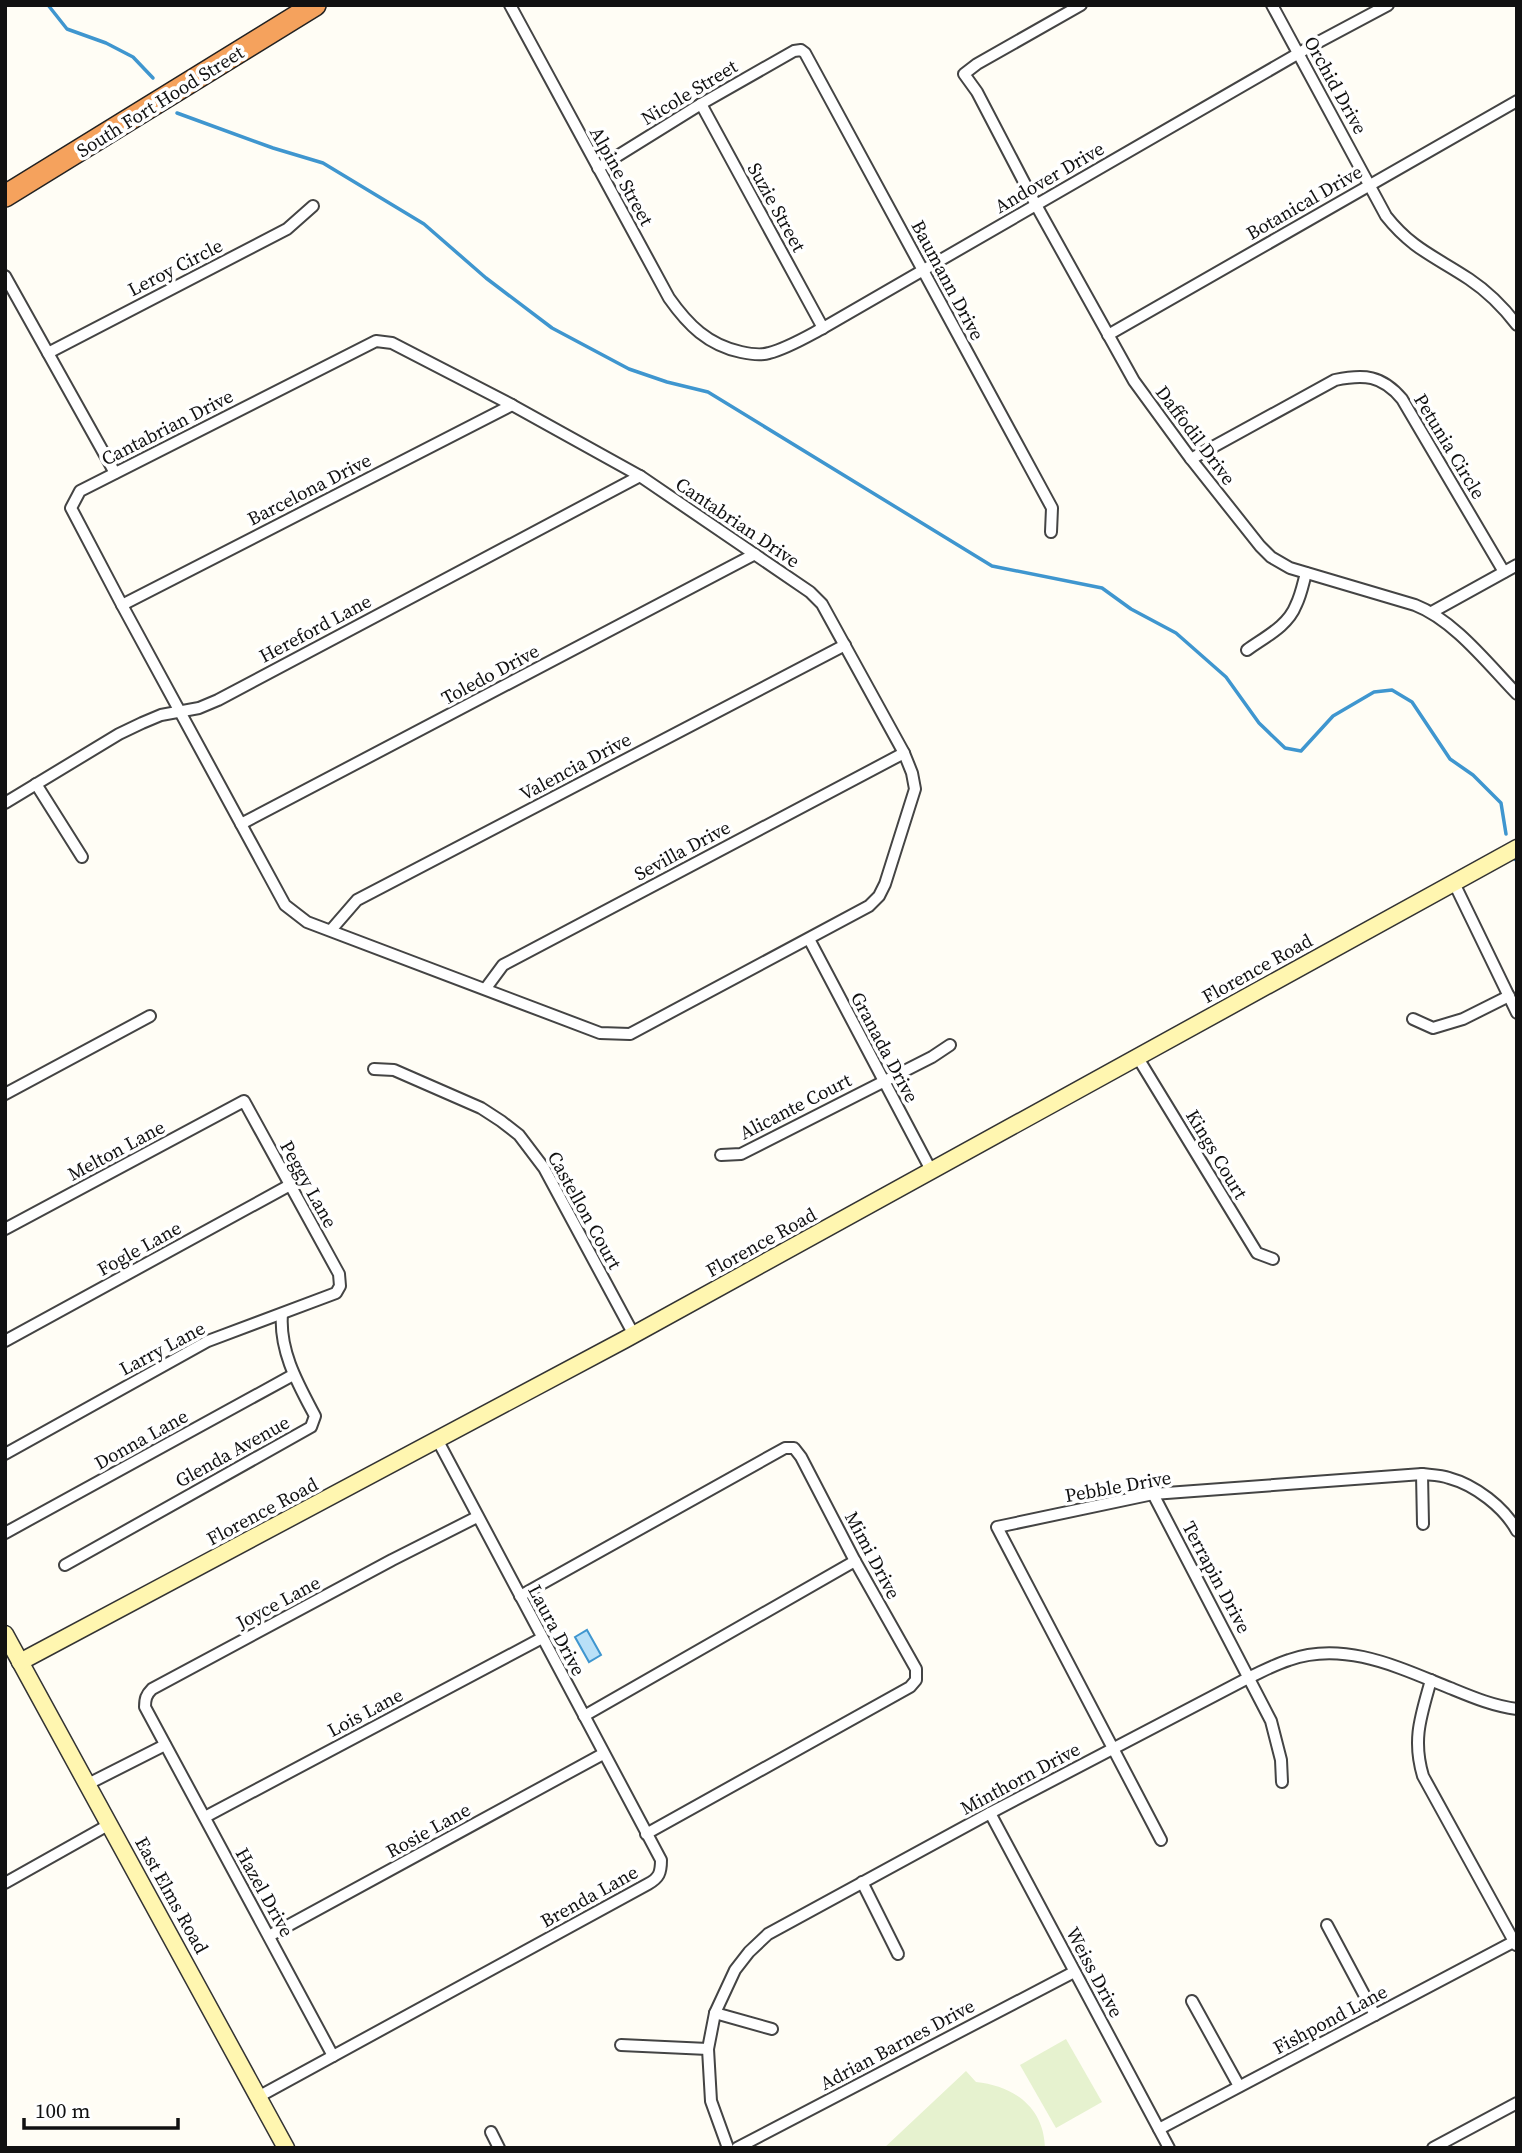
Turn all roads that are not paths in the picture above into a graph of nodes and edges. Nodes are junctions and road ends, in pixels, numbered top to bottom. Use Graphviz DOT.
graph roads {
  1 [pos="315,5"];
  2 [pos="510,5"];
  3 [pos="1081,5"];
  4 [pos="1272,5"];
  5 [pos="1388,5"];
  6 [pos="801,50"];
  7 [pos="1298,54"];
  8 [pos="1517,101"];
  9 [pos="701,104"];
  10 [pos="598,168"];
  11 [pos="1370,184"];
  12 [pos="5,197"];
  13 [pos="1036,205"];
  14 [pos="313,206"];
  15 [pos="923,271"];
  16 [pos="5,276"];
  17 [pos="1517,325"];
  18 [pos="823,328"];
  19 [pos="1108,335"];
  20 [pos="722,346"];
  21 [pos="48,353"];
  22 [pos="512,405"];
  23 [pos="1191,459"];
  24 [pos="115,473"];
  25 [pos="640,476"];
  26 [pos="1051,532"];
  27 [pos="755,554"];
  28 [pos="1517,565"];
  29 [pos="1504,572"];
  30 [pos="1307,573"];
  31 [pos="122,605"];
  32 [pos="1432,612"];
  33 [pos="845,645"];
  34 [pos="1247,650"];
  35 [pos="1517,694"];
  36 [pos="181,712"];
  37 [pos="904,753"];
  38 [pos="36,784"];
  39 [pos="5,803"];
  40 [pos="241,824"];
  41 [pos="1517,848"];
  42 [pos="82,857"];
  43 [pos="1454,883"];
  44 [pos="331,930"];
  45 [pos="809,939"];
  46 [pos="486,988"];
  47 [pos="1509,996"];
  48 [pos="1517,1013"];
  49 [pos="150,1016"];
  50 [pos="1413,1019"];
  51 [pos="950,1045"];
  52 [pos="1138,1058"];
  53 [pos="374,1069"];
  54 [pos="883,1080"];
  55 [pos="5,1094"];
  56 [pos="244,1101"];
  57 [pos="721,1155"];
  58 [pos="932,1172"];
  59 [pos="289,1185"];
  60 [pos="5,1229"];
  61 [pos="1273,1259"];
  62 [pos="340,1286"];
  63 [pos="282,1314"];
  64 [pos="634,1335"];
  65 [pos="5,1341"];
  66 [pos="293,1375"];
  67 [pos="438,1441"];
  68 [pos="5,1454"];
  69 [pos="1422,1474"];
  70 [pos="1153,1494"];
  71 [pos="478,1517"];
  72 [pos="1423,1524"];
  73 [pos="1517,1531"];
  74 [pos="5,1534"];
  75 [pos="855,1561"];
  76 [pos="65,1565"];
  77 [pos="520,1596"];
  78 [pos="5,1634"];
  79 [pos="542,1638"];
  80 [pos="20,1662"];
  81 [pos="1250,1677"];
  82 [pos="1431,1681"];
  83 [pos="1517,1709"];
  84 [pos="584,1716"];
  85 [pos="165,1745"];
  86 [pos="1114,1749"];
  87 [pos="603,1754"];
  88 [pos="1282,1782"];
  89 [pos="88,1784"];
  90 [pos="990,1813"];
  91 [pos="205,1817"];
  92 [pos="110,1825"];
  93 [pos="646,1834"];
  94 [pos="1161,1840"];
  95 [pos="862,1882"];
  96 [pos="5,1883"];
  97 [pos="1327,1925"];
  98 [pos="269,1936"];
  99 [pos="1516,1943"];
  100 [pos="898,1954"];
  101 [pos="1074,1972"];
  102 [pos="1192,2001"];
  103 [pos="715,2013"];
  104 [pos="1375,2015"];
  105 [pos="772,2029"];
  106 [pos="621,2045"];
  107 [pos="708,2049"];
  108 [pos="333,2056"];
  109 [pos="1239,2087"];
  110 [pos="258,2097"];
  111 [pos="1517,2103"];
  112 [pos="1158,2129"];
  113 [pos="491,2132"];
  114 [pos="1437,2147"];
  115 [pos="286,2148"];
  116 [pos="499,2148"];
  117 [pos="728,2148"];
  118 [pos="737,2148"];
  119 [pos="1169,2148"];
  1 -- 12 [label="highway, South Fort Hood Street"];
  2 -- 10 [label="street, Alpine Street"];
  3 -- 13 [label="street, Daffodil Drive"];
  4 -- 7 [label="street, Orchid Drive"];
  5 -- 7 [label="street, Andover Drive"];
  6 -- 9 [label="street, Nicole Street"];
  6 -- 15 [label="street, Baumann Drive"];
  7 -- 11 [label="street, Orchid Drive"];
  7 -- 13 [label="street, Andover Drive"];
  8 -- 11 [label="street, Botanical Drive"];
  9 -- 10 [label="street, Nicole Street"];
  9 -- 18 [label="street, Suzie Street"];
  10 -- 20 [label="street, Alpine Street"];
  11 -- 17 [label="street, Orchid Drive"];
  11 -- 19 [label="street, Botanical Drive"];
  13 -- 15 [label="street, Andover Drive"];
  13 -- 19 [label="street, Daffodil Drive"];
  14 -- 21 [label="street, Leroy Circle"];
  15 -- 18 [label="street, Andover Drive"];
  15 -- 26 [label="street, Baumann Drive"];
  16 -- 21 [label="street"];
  18 -- 20 [label="street, Andover Drive"];
  19 -- 23 [label="street, Daffodil Drive"];
  21 -- 24 [label="street"];
  22 -- 24 [label="street, Cantabrian Drive"];
  22 -- 25 [label="street, Cantabrian Drive"];
  22 -- 31 [label="street, Barcelona Drive"];
  23 -- 29 [label="street, Petunia Circle"];
  23 -- 30 [label="street, Daffodil Drive"];
  24 -- 31 [label="street, Cantabrian Drive"];
  25 -- 27 [label="street, Cantabrian Drive"];
  25 -- 36 [label="street, Hereford Lane"];
  27 -- 33 [label="street, Cantabrian Drive"];
  27 -- 40 [label="street, Toledo Drive"];
  28 -- 29 [label="street"];
  29 -- 32 [label="street"];
  30 -- 32 [label="street, Daffodil Drive"];
  30 -- 34 [label="street"];
  31 -- 36 [label="street, Cantabrian Drive"];
  32 -- 35 [label="street, Daffodil Drive"];
  33 -- 37 [label="street, Cantabrian Drive"];
  33 -- 44 [label="street, Valencia Drive"];
  36 -- 38 [label="street, Hereford Lane"];
  36 -- 40 [label="street, Cantabrian Drive"];
  37 -- 45 [label="street, Cantabrian Drive"];
  37 -- 46 [label="street, Sevilla Drive"];
  38 -- 39 [label="street, Hereford Lane"];
  38 -- 42 [label="street"];
  40 -- 44 [label="street, Cantabrian Drive"];
  41 -- 43 [label="street, Florence Road"];
  43 -- 47 [label="street"];
  43 -- 52 [label="street, Florence Road"];
  44 -- 46 [label="street, Cantabrian Drive"];
  45 -- 46 [label="street, Cantabrian Drive"];
  45 -- 54 [label="street, Granada Drive"];
  47 -- 48 [label="street"];
  47 -- 50 [label="street"];
  49 -- 55 [label="street"];
  51 -- 54 [label="street, Alicante Court"];
  52 -- 58 [label="street, Florence Road"];
  52 -- 61 [label="street, Kings Court"];
  53 -- 64 [label="street, Castellon Court"];
  54 -- 57 [label="street, Alicante Court"];
  54 -- 58 [label="street, Granada Drive"];
  56 -- 59 [label="street, Peggy Lane"];
  56 -- 60 [label="street, Melton Lane"];
  58 -- 64 [label="street, Florence Road"];
  59 -- 62 [label="street, Peggy Lane"];
  59 -- 65 [label="street, Fogle Lane"];
  62 -- 63 [label="street, Larry Lane"];
  63 -- 66 [label="street, Glenda Avenue"];
  63 -- 68 [label="street, Larry Lane"];
  64 -- 67 [label="street, Florence Road"];
  66 -- 74 [label="street, Donna Lane"];
  66 -- 76 [label="street, Glenda Avenue"];
  67 -- 71 [label="street, Laura Drive"];
  67 -- 80 [label="street, Florence Road"];
  69 -- 70 [label="street, Pebble Drive"];
  69 -- 72 [label="street"];
  69 -- 73 [label="street, Pebble Drive"];
  70 -- 81 [label="street, Terrapin Drive"];
  70 -- 86 [label="street, Pebble Drive"];
  71 -- 77 [label="street, Laura Drive"];
  71 -- 85 [label="street, Joyce Lane"];
  75 -- 77 [label="street, Mimi Drive"];
  75 -- 84 [label="street"];
  75 -- 93 [label="street, Mimi Drive"];
  77 -- 79 [label="street, Laura Drive"];
  78 -- 80 [label="street, East Elms Road"];
  79 -- 84 [label="street, Laura Drive"];
  79 -- 91 [label="street, Lois Lane"];
  80 -- 89 [label="street, East Elms Road"];
  81 -- 82 [label="street, Minthorn Drive"];
  81 -- 86 [label="street, Minthorn Drive"];
  81 -- 88 [label="street, Terrapin Drive"];
  82 -- 83 [label="street, Minthorn Drive"];
  82 -- 99 [label="street"];
  84 -- 87 [label="street, Laura Drive"];
  85 -- 89 [label="street"];
  85 -- 91 [label="street, Hazel Drive"];
  86 -- 90 [label="street, Minthorn Drive"];
  86 -- 94 [label="street"];
  87 -- 93 [label="street, Laura Drive"];
  87 -- 98 [label="street, Rosie Lane"];
  89 -- 92 [label="street, East Elms Road"];
  90 -- 95 [label="street, Minthorn Drive"];
  90 -- 101 [label="street, Weiss Drive"];
  91 -- 98 [label="street, Hazel Drive"];
  92 -- 96 [label="street"];
  92 -- 110 [label="street, East Elms Road"];
  93 -- 108 [label="street, Brenda Lane"];
  95 -- 100 [label="street"];
  95 -- 103 [label="street, Minthorn Drive"];
  97 -- 104 [label="street"];
  98 -- 108 [label="street, Hazel Drive"];
  99 -- 104 [label="street, Fishpond Lane"];
  101 -- 112 [label="street, Weiss Drive"];
  101 -- 118 [label="street, Adrian Barnes Drive"];
  102 -- 109 [label="street"];
  103 -- 105 [label="street"];
  103 -- 107 [label="street, Minthorn Drive"];
  104 -- 109 [label="street, Fishpond Lane"];
  106 -- 107 [label="street"];
  107 -- 117 [label="street, Minthorn Drive"];
  108 -- 110 [label="street, Brenda Lane"];
  109 -- 112 [label="street, Fishpond Lane"];
  110 -- 115 [label="street, East Elms Road"];
  111 -- 114 [label="street"];
  112 -- 119 [label="street, Weiss Drive"];
  113 -- 116 [label="street"];
}
